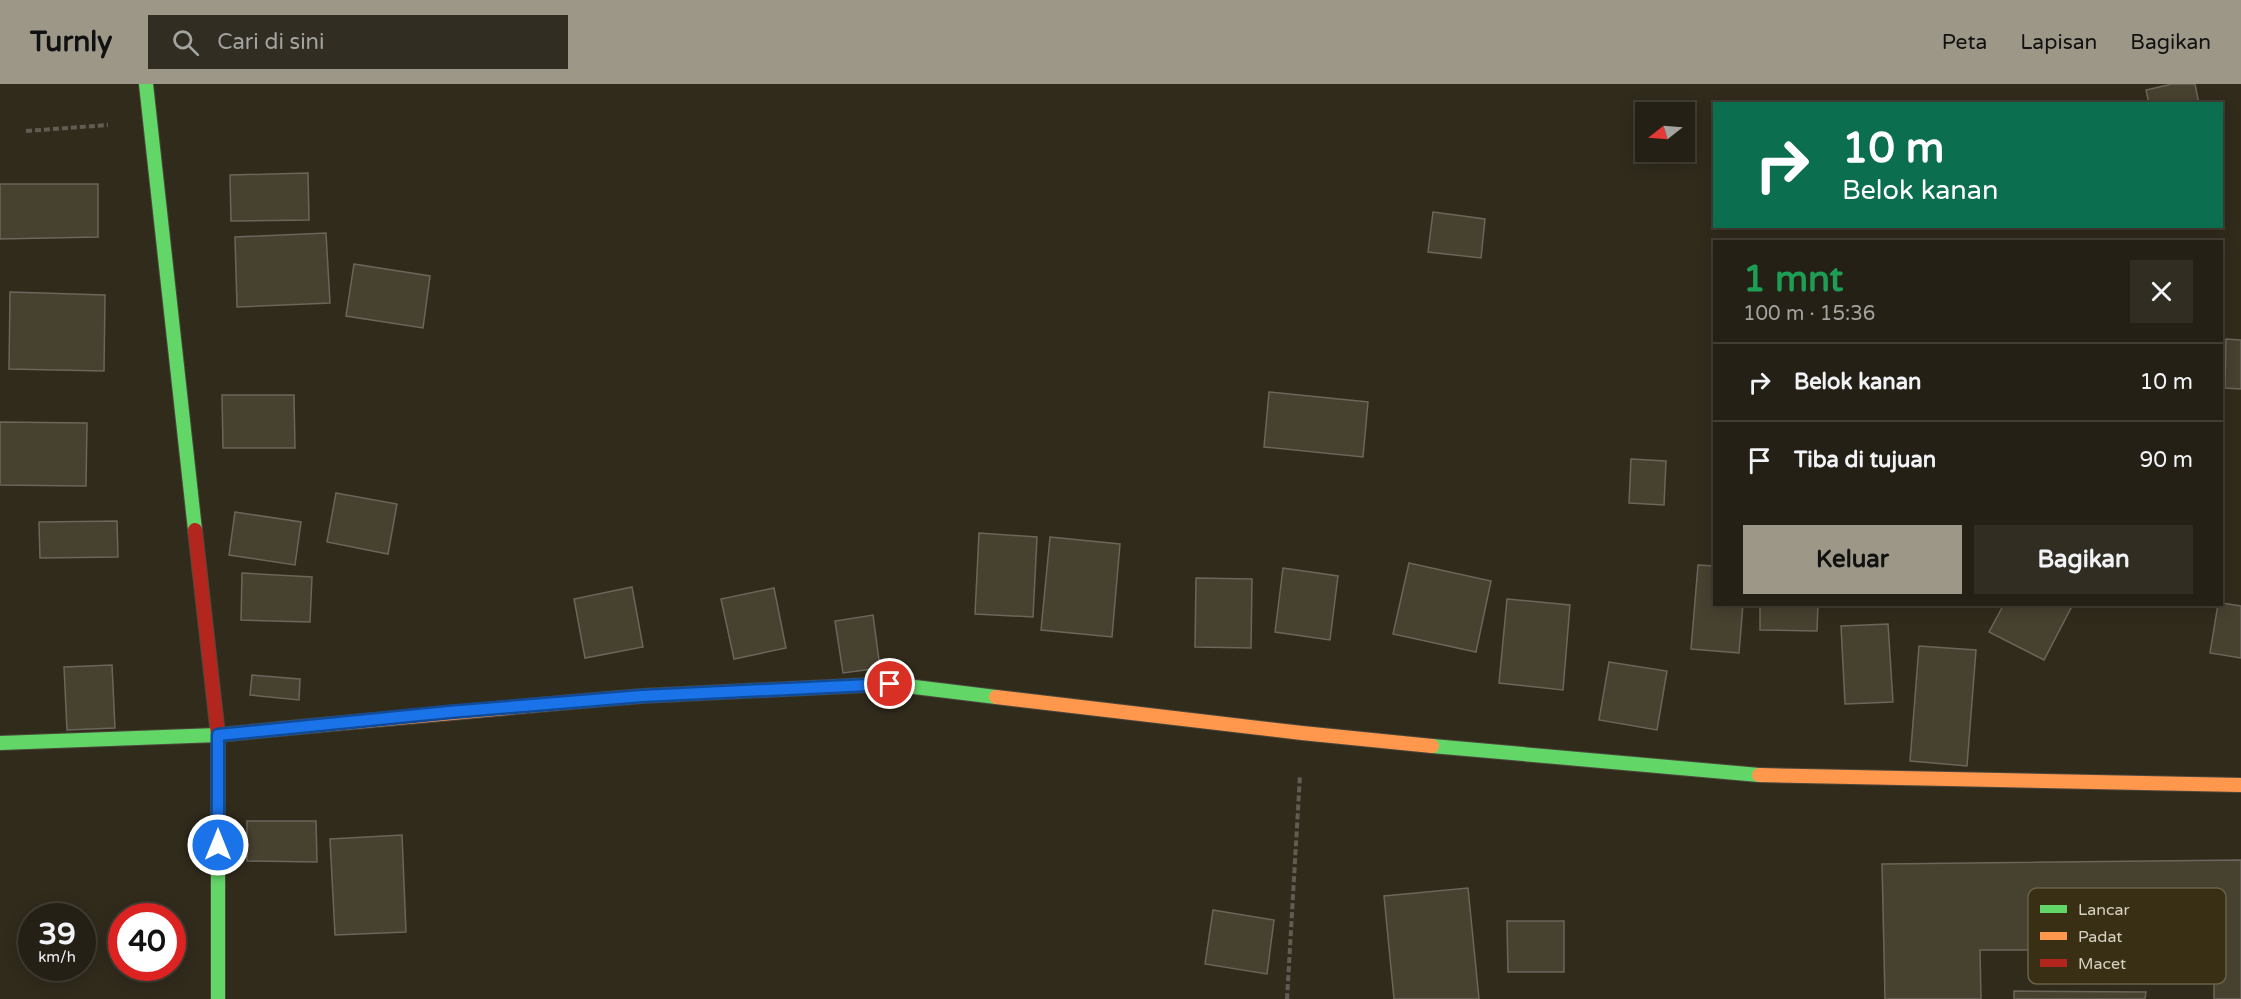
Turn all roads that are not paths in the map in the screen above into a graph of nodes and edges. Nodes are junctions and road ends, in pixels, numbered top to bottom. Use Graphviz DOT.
graph roads {
  1 [pos="146,84"];
  2 [pos="218,735"];
  3 [pos="0,743"];
  4 [pos="2241,785"];
  5 [pos="218,999"];
  1 -- 2 [label="street"];
  2 -- 3 [label="street"];
  2 -- 4 [label="street"];
  2 -- 5 [label="street"];
}
